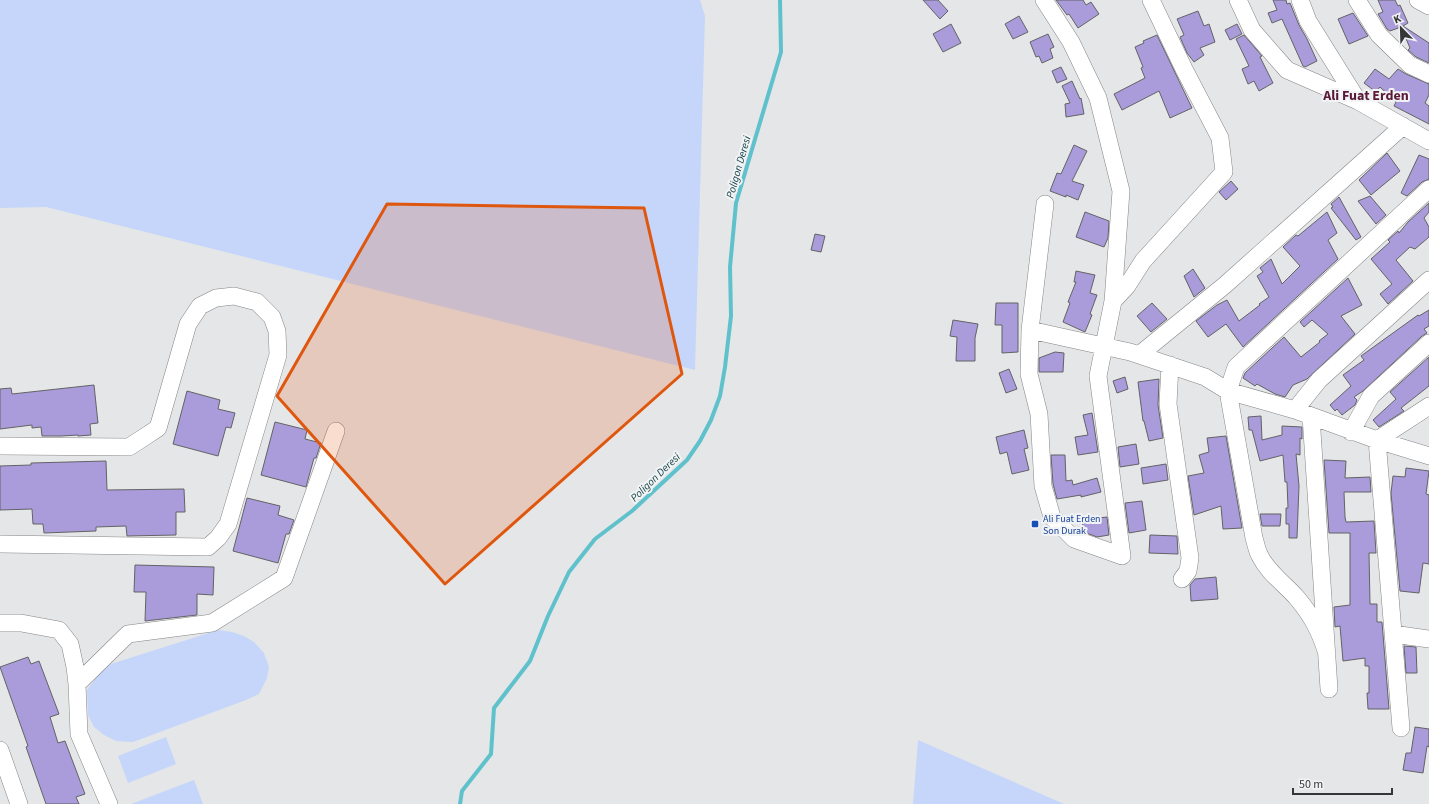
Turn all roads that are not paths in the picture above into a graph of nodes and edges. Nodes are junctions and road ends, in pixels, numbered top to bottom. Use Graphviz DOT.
graph roads {
  1 [pos="1044,0"];
  2 [pos="1151,0"];
  3 [pos="1238,0"];
  4 [pos="1300,0"];
  5 [pos="1357,0"];
  6 [pos="1429,74"];
  7 [pos="1358,101"];
  8 [pos="1403,126"];
  9 [pos="1429,141"];
  10 [pos="1429,189"];
  11 [pos="1045,204"];
  12 [pos="1429,280"];
  13 [pos="1113,301"];
  14 [pos="1030,330"];
  15 [pos="1429,343"];
  16 [pos="1103,346"];
  17 [pos="1139,355"];
  18 [pos="1170,366"];
  19 [pos="1228,391"];
  20 [pos="1429,406"];
  21 [pos="1295,410"];
  22 [pos="1311,416"];
  23 [pos="336,432"];
  24 [pos="1351,432"];
  25 [pos="1376,440"];
  26 [pos="0,446"];
  27 [pos="1429,456"];
  28 [pos="0,544"];
  29 [pos="1182,579"];
  30 [pos="0,624"];
  31 [pos="1393,634"];
  32 [pos="1429,639"];
  33 [pos="1327,654"];
  34 [pos="77,684"];
  35 [pos="1329,689"];
  36 [pos="1401,728"];
  37 [pos="0,750"];
  38 [pos="19,804"];
  39 [pos="109,804"];
  1 -- 13 [label="street"];
  2 -- 13 [label="street"];
  3 -- 7 [label="street"];
  4 -- 7 [label="street"];
  5 -- 6 [label="street"];
  7 -- 8 [label="street"];
  8 -- 9 [label="street"];
  8 -- 17 [label="street"];
  10 -- 19 [label="street"];
  11 -- 14 [label="street"];
  12 -- 21 [label="street"];
  13 -- 16 [label="street"];
  14 -- 16 [label="street"];
  14 -- 16 [label="street"];
  15 -- 24 [label="street"];
  16 -- 17 [label="street"];
  17 -- 18 [label="street"];
  18 -- 19 [label="street"];
  18 -- 29 [label="street"];
  19 -- 21 [label="street"];
  19 -- 33 [label="street"];
  20 -- 25 [label="street"];
  21 -- 22 [label="street"];
  22 -- 24 [label="street"];
  22 -- 33 [label="street"];
  23 -- 34 [label="street"];
  24 -- 25 [label="street"];
  25 -- 27 [label="street"];
  25 -- 31 [label="street"];
  26 -- 28 [label="street"];
  30 -- 34 [label="street"];
  31 -- 32 [label="street"];
  31 -- 36 [label="street"];
  33 -- 35 [label="street"];
  34 -- 39 [label="street"];
  37 -- 38 [label="street"];
}
